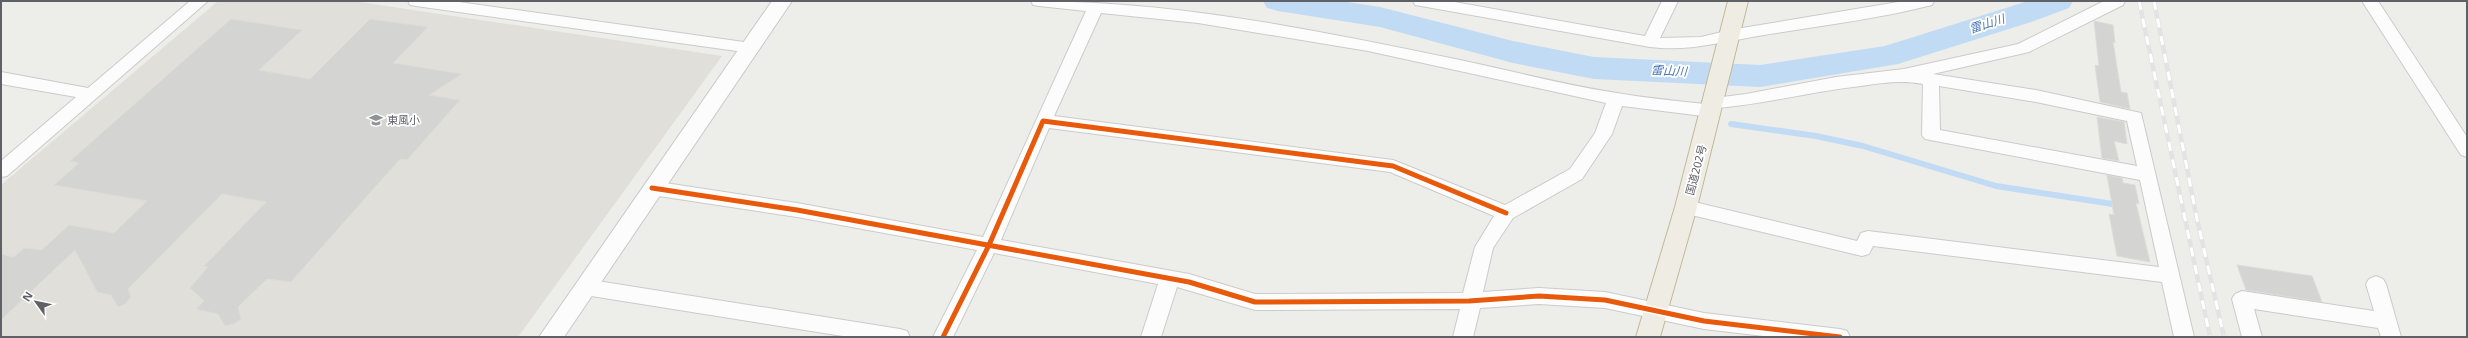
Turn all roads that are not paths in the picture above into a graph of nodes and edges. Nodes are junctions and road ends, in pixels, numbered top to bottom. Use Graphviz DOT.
graph roads {
  1 [pos="200,1"];
  2 [pos="416,1"];
  3 [pos="782,1"];
  4 [pos="1039,1"];
  5 [pos="1421,1"];
  6 [pos="1670,1"];
  7 [pos="1738,1"];
  8 [pos="1926,1"];
  9 [pos="2117,1"];
  10 [pos="2370,1"];
  11 [pos="496,6"];
  12 [pos="1096,7"];
  13 [pos="1730,35"];
  14 [pos="1650,42"];
  15 [pos="751,48"];
  16 [pos="1904,75"];
  17 [pos="1,78"];
  18 [pos="1931,81"];
  19 [pos="91,94"];
  20 [pos="1616,99"];
  21 [pos="1713,102"];
  22 [pos="1043,121"];
  23 [pos="2467,151"];
  24 [pos="1,171"];
  25 [pos="2148,175"];
  26 [pos="652,188"];
  27 [pos="1686,207"];
  28 [pos="1506,213"];
  29 [pos="989,245"];
  30 [pos="2171,276"];
  31 [pos="1170,278"];
  32 [pos="2376,284"];
  33 [pos="585,287"];
  34 [pos="1470,301"];
  35 [pos="1656,310"];
  36 [pos="2389,329"];
  37 [pos="551,337"];
  38 [pos="900,337"];
  39 [pos="943,337"];
  40 [pos="1151,337"];
  41 [pos="1463,337"];
  42 [pos="1648,337"];
  43 [pos="1840,337"];
  44 [pos="2184,337"];
  45 [pos="2252,337"];
  1 -- 19 [label="street"];
  2 -- 11 [label="street"];
  3 -- 15 [label="street"];
  4 -- 12 [label="street"];
  5 -- 14 [label="street"];
  6 -- 14 [label="street"];
  7 -- 13 [label="highway, 国道202号"];
  8 -- 13 [label="street"];
  9 -- 16 [label="street"];
  10 -- 23 [label="street"];
  11 -- 15 [label="street"];
  12 -- 20 [label="street"];
  12 -- 22 [label="street"];
  13 -- 14 [label="street"];
  13 -- 21 [label="highway, 国道202号"];
  15 -- 26 [label="street"];
  16 -- 18 [label="street"];
  16 -- 21 [label="street"];
  17 -- 19 [label="street"];
  18 -- 25 [label="street"];
  18 -- 25 [label="street"];
  19 -- 24 [label="street"];
  20 -- 21 [label="street"];
  20 -- 28 [label="street"];
  21 -- 27 [label="highway, 国道202号"];
  22 -- 28 [label="street"];
  22 -- 29 [label="street"];
  25 -- 30 [label="street"];
  26 -- 29 [label="street"];
  26 -- 33 [label="street"];
  27 -- 30 [label="street"];
  27 -- 35 [label="highway, 国道202号"];
  28 -- 34 [label="street"];
  29 -- 31 [label="street"];
  29 -- 39 [label="street"];
  30 -- 44 [label="street"];
  31 -- 34 [label="street"];
  31 -- 40 [label="street"];
  32 -- 36 [label="street"];
  33 -- 37 [label="street"];
  33 -- 38 [label="street"];
  34 -- 35 [label="street"];
  34 -- 41 [label="street"];
  35 -- 42 [label="highway, 国道202号"];
  35 -- 43 [label="street"];
  36 -- 45 [label="street"];
}
